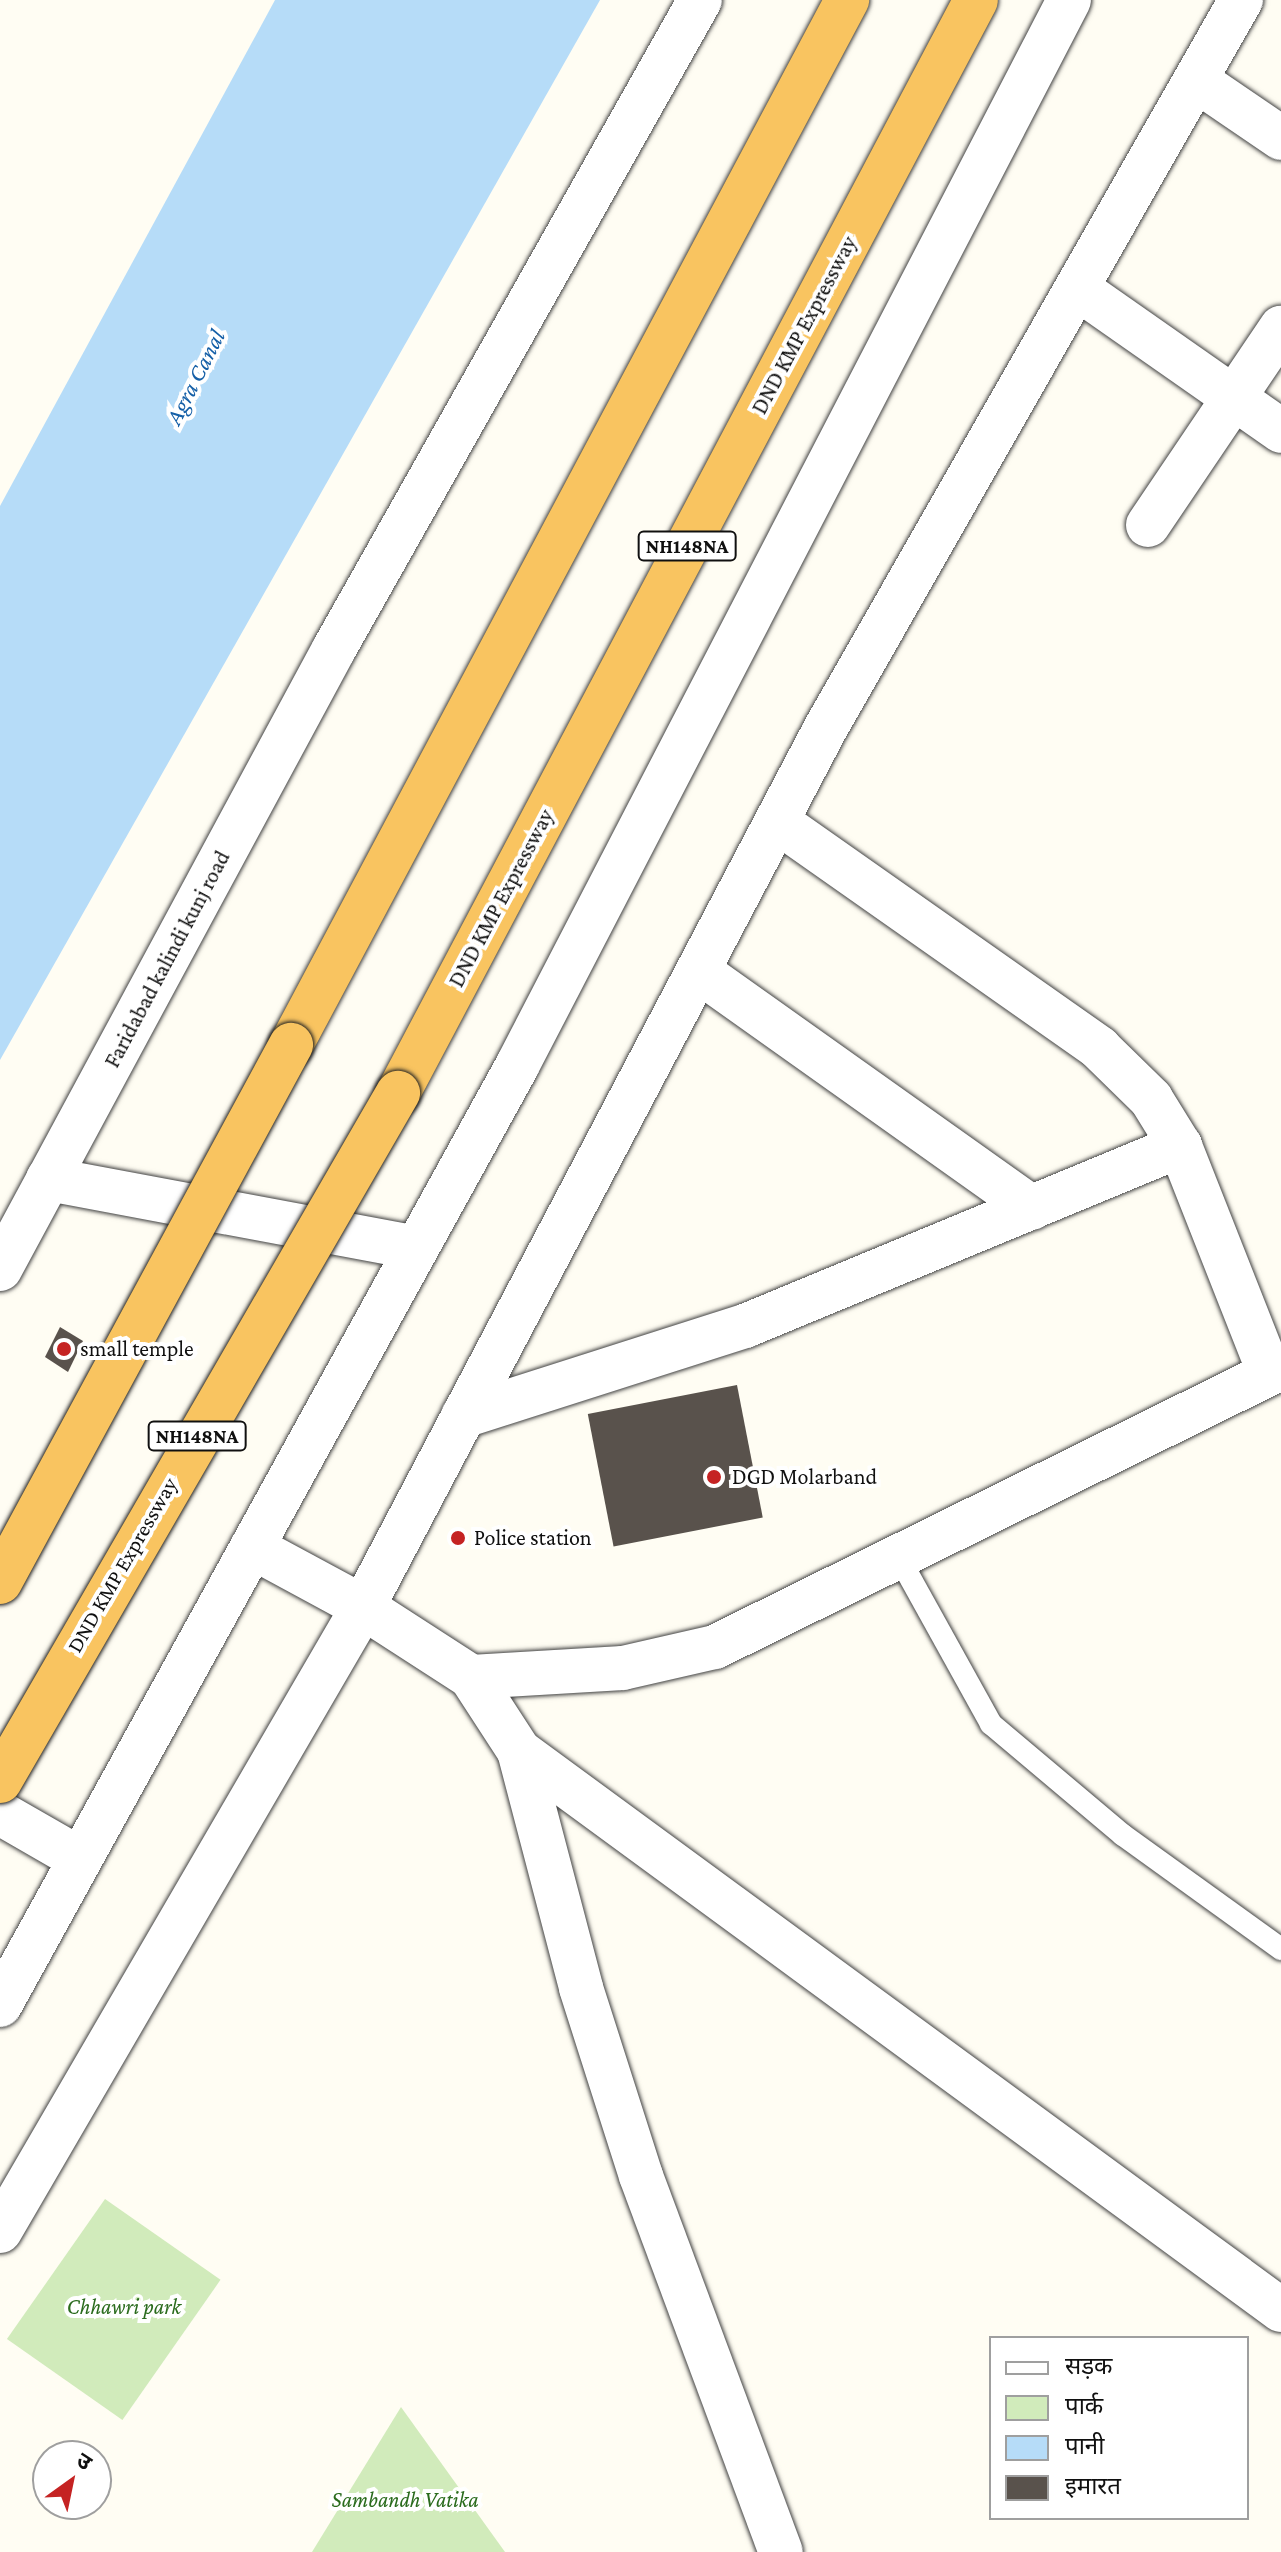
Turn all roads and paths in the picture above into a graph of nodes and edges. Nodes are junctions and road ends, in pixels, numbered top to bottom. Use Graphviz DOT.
graph roads {
  1 [pos="700,0"];
  2 [pos="847,0"];
  3 [pos="976,0"];
  4 [pos="1069,0"];
  5 [pos="1241,0"];
  6 [pos="1196,80"];
  7 [pos="1281,138"];
  8 [pos="1077,288"];
  9 [pos="1281,328"];
  10 [pos="1234,398"];
  11 [pos="1281,431"];
  12 [pos="1148,525"];
  13 [pos="778,822"];
  14 [pos="700,972"];
  15 [pos="1180,1146"];
  16 [pos="48,1179"];
  17 [pos="1032,1208"];
  18 [pos="417,1248"];
  19 [pos="0,1269"];
  20 [pos="1275,1370"];
  21 [pos="463,1416"];
  22 [pos="252,1547"];
  23 [pos="898,1556"];
  24 [pos="0,1582"];
  25 [pos="363,1607"];
  26 [pos="471,1677"];
  27 [pos="519,1751"];
  28 [pos="0,1781"];
  29 [pos="0,1813"];
  30 [pos="80,1859"];
  31 [pos="1281,1949"];
  32 [pos="0,2005"];
  33 [pos="0,2231"];
  34 [pos="1281,2310"];
  35 [pos="781,2552"];
  1 -- 16 [label="street, Faridabad kalindi kunj road"];
  2 -- 24 [label="highway, bridge"];
  3 -- 28 [label="highway, DND KMP Expressway / NH148NA, bridge"];
  4 -- 18 [label="street"];
  5 -- 6 [label="street"];
  6 -- 7 [label="street"];
  6 -- 8 [label="street"];
  8 -- 10 [label="street"];
  8 -- 13 [label="street"];
  9 -- 10 [label="street"];
  10 -- 11 [label="street"];
  10 -- 12 [label="street"];
  13 -- 14 [label="street"];
  13 -- 15 [label="street"];
  14 -- 17 [label="street"];
  14 -- 21 [label="street"];
  15 -- 17 [label="street"];
  15 -- 20 [label="street"];
  16 -- 18 [label="street"];
  16 -- 19 [label="street, Faridabad kalindi kunj road"];
  17 -- 21 [label="street"];
  18 -- 22 [label="street"];
  20 -- 23 [label="street"];
  21 -- 25 [label="street"];
  22 -- 25 [label="street"];
  22 -- 30 [label="street"];
  23 -- 26 [label="street"];
  23 -- 31 [label="lane"];
  25 -- 26 [label="street"];
  25 -- 33 [label="street"];
  26 -- 27 [label="street"];
  27 -- 34 [label="street"];
  27 -- 35 [label="street"];
  29 -- 30 [label="street"];
  30 -- 32 [label="street"];
}
